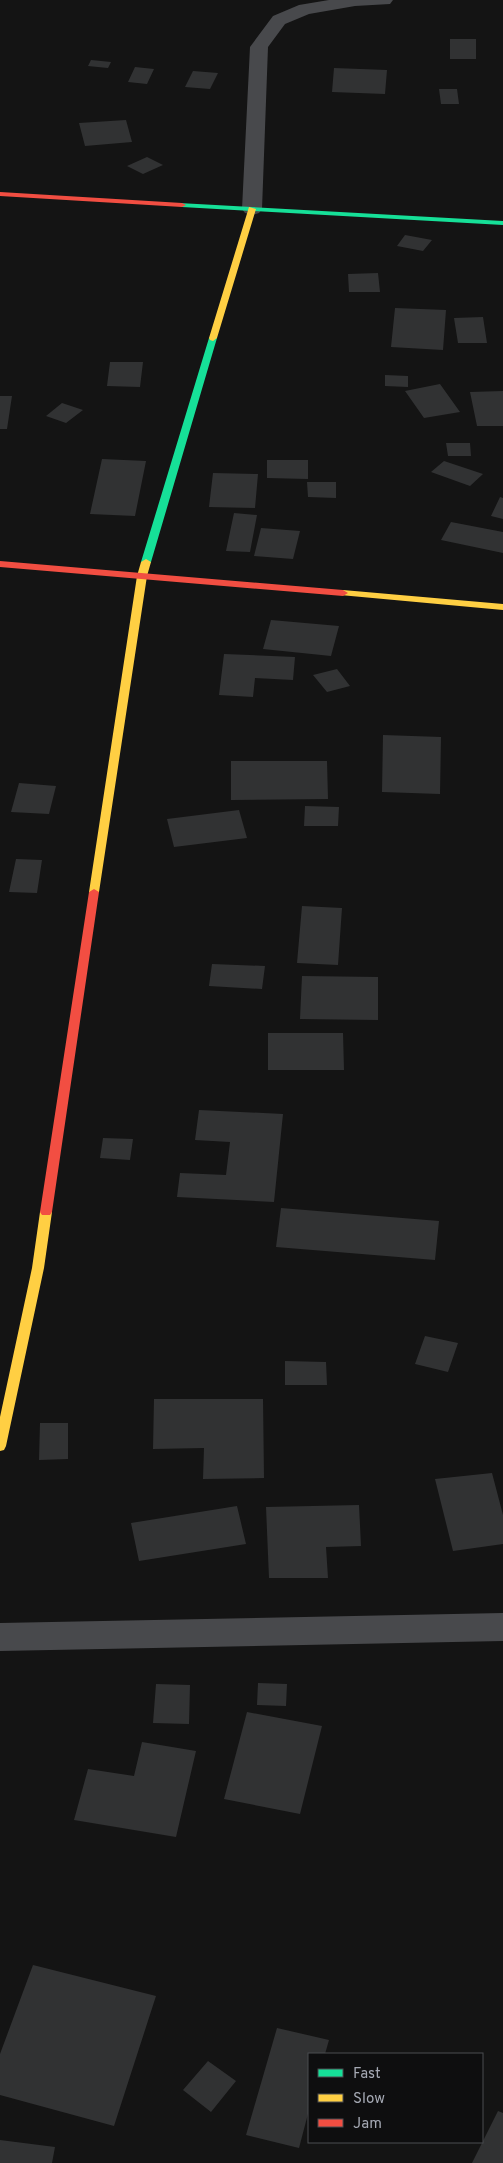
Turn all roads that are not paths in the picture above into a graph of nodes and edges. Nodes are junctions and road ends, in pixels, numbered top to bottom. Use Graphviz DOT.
graph roads {
  1 [pos="280,0"];
  2 [pos="384,0"];
  3 [pos="278,20"];
  4 [pos="0,194"];
  5 [pos="252,209"];
  6 [pos="503,223"];
  7 [pos="0,564"];
  8 [pos="142,576"];
  9 [pos="503,607"];
  10 [pos="0,1446"];
  11 [pos="503,1627"];
  12 [pos="0,1637"];
  1 -- 3 [label="street"];
  2 -- 3 [label="street"];
  3 -- 5 [label="street"];
  4 -- 5 [label="street"];
  5 -- 6 [label="street"];
  5 -- 8 [label="street"];
  7 -- 8 [label="street"];
  8 -- 9 [label="street"];
  8 -- 10 [label="street"];
  11 -- 12 [label="street"];
}
